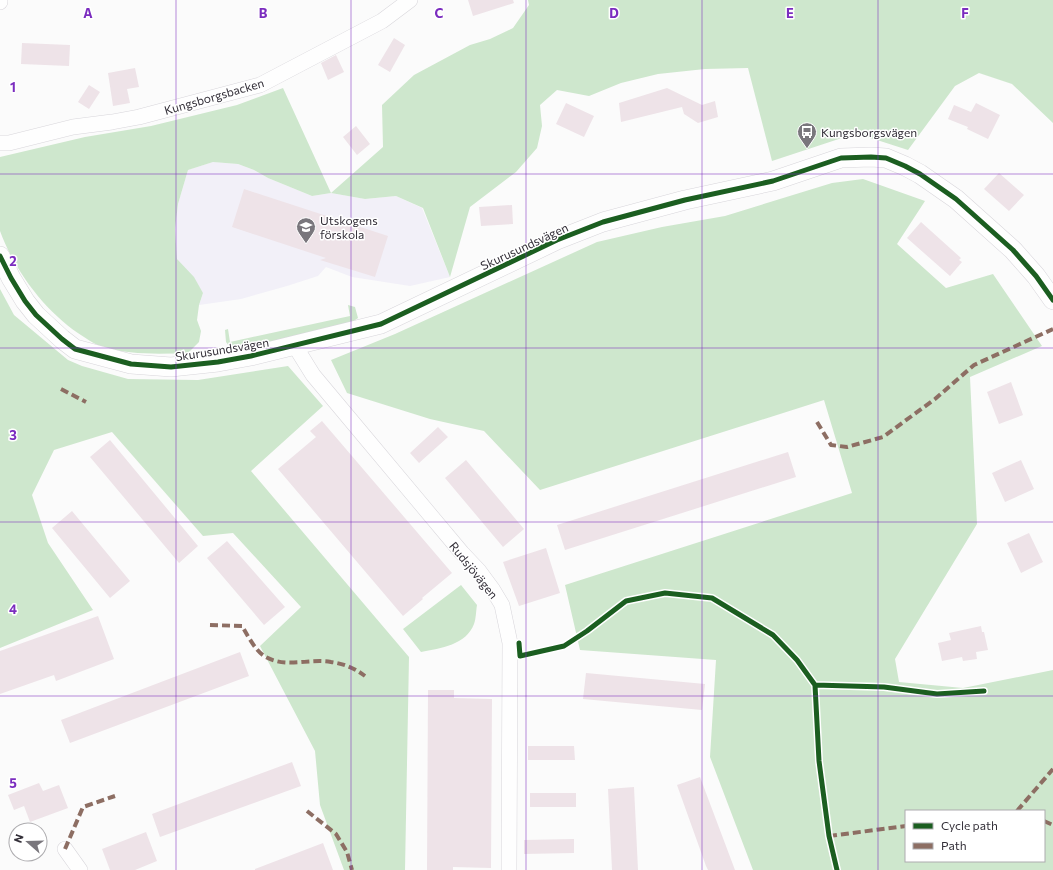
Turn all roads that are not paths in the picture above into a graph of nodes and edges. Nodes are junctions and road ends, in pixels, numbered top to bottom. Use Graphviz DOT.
graph roads {
  1 [pos="410,0"];
  2 [pos="0,143"];
  3 [pos="0,256"];
  4 [pos="1053,300"];
  5 [pos="294,346"];
  6 [pos="65,849"];
  7 [pos="80,870"];
  8 [pos="510,870"];
  1 -- 2 [label="street, Kungsborgsbacken"];
  3 -- 5 [label="street, Skurusundsvägen"];
  4 -- 5 [label="street, Skurusundsvägen"];
  5 -- 8 [label="street, Rudsjövägen"];
  6 -- 7 [label="street"];
}
